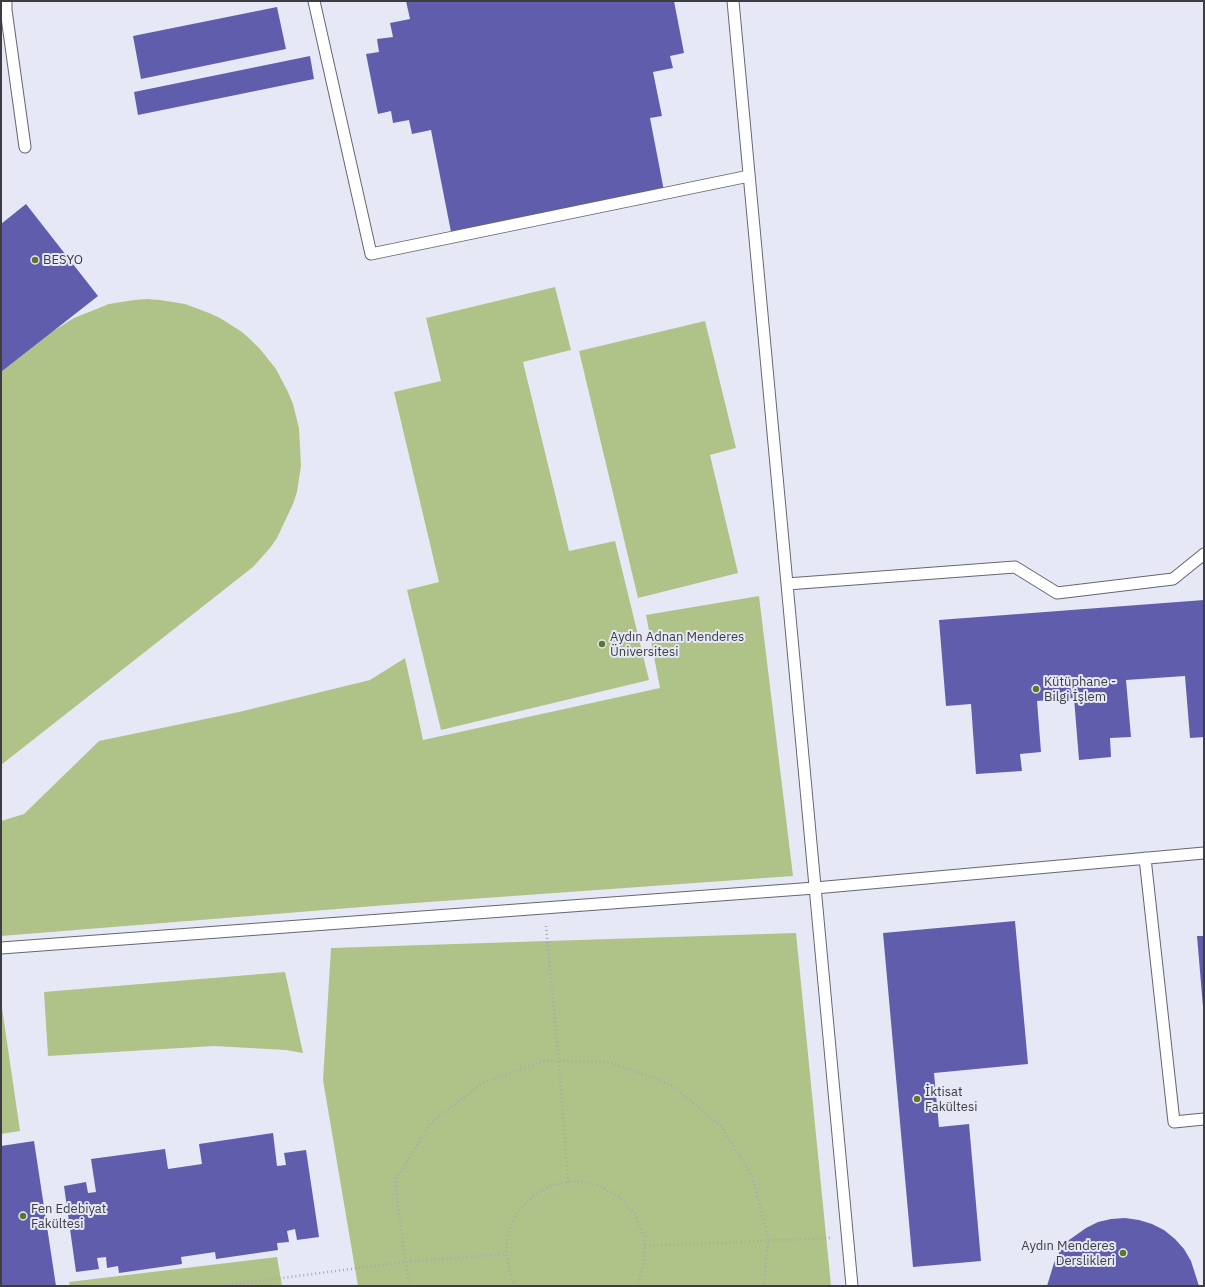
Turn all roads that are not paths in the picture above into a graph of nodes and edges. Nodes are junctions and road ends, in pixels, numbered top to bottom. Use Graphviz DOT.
graph roads {
  1 [pos="6,1"];
  2 [pos="314,1"];
  3 [pos="733,1"];
  4 [pos="25,147"];
  5 [pos="749,176"];
  6 [pos="1204,554"];
  7 [pos="787,584"];
  8 [pos="1204,852"];
  9 [pos="1145,858"];
  10 [pos="815,888"];
  11 [pos="1,948"];
  12 [pos="1204,1119"];
  13 [pos="852,1286"];
  1 -- 4 [label="lane"];
  2 -- 5 [label="lane"];
  3 -- 5 [label="lane"];
  5 -- 7 [label="lane"];
  6 -- 7 [label="lane"];
  7 -- 10 [label="lane"];
  8 -- 9 [label="lane"];
  9 -- 10 [label="lane"];
  9 -- 12 [label="lane"];
  10 -- 11 [label="lane"];
  10 -- 13 [label="lane"];
}
